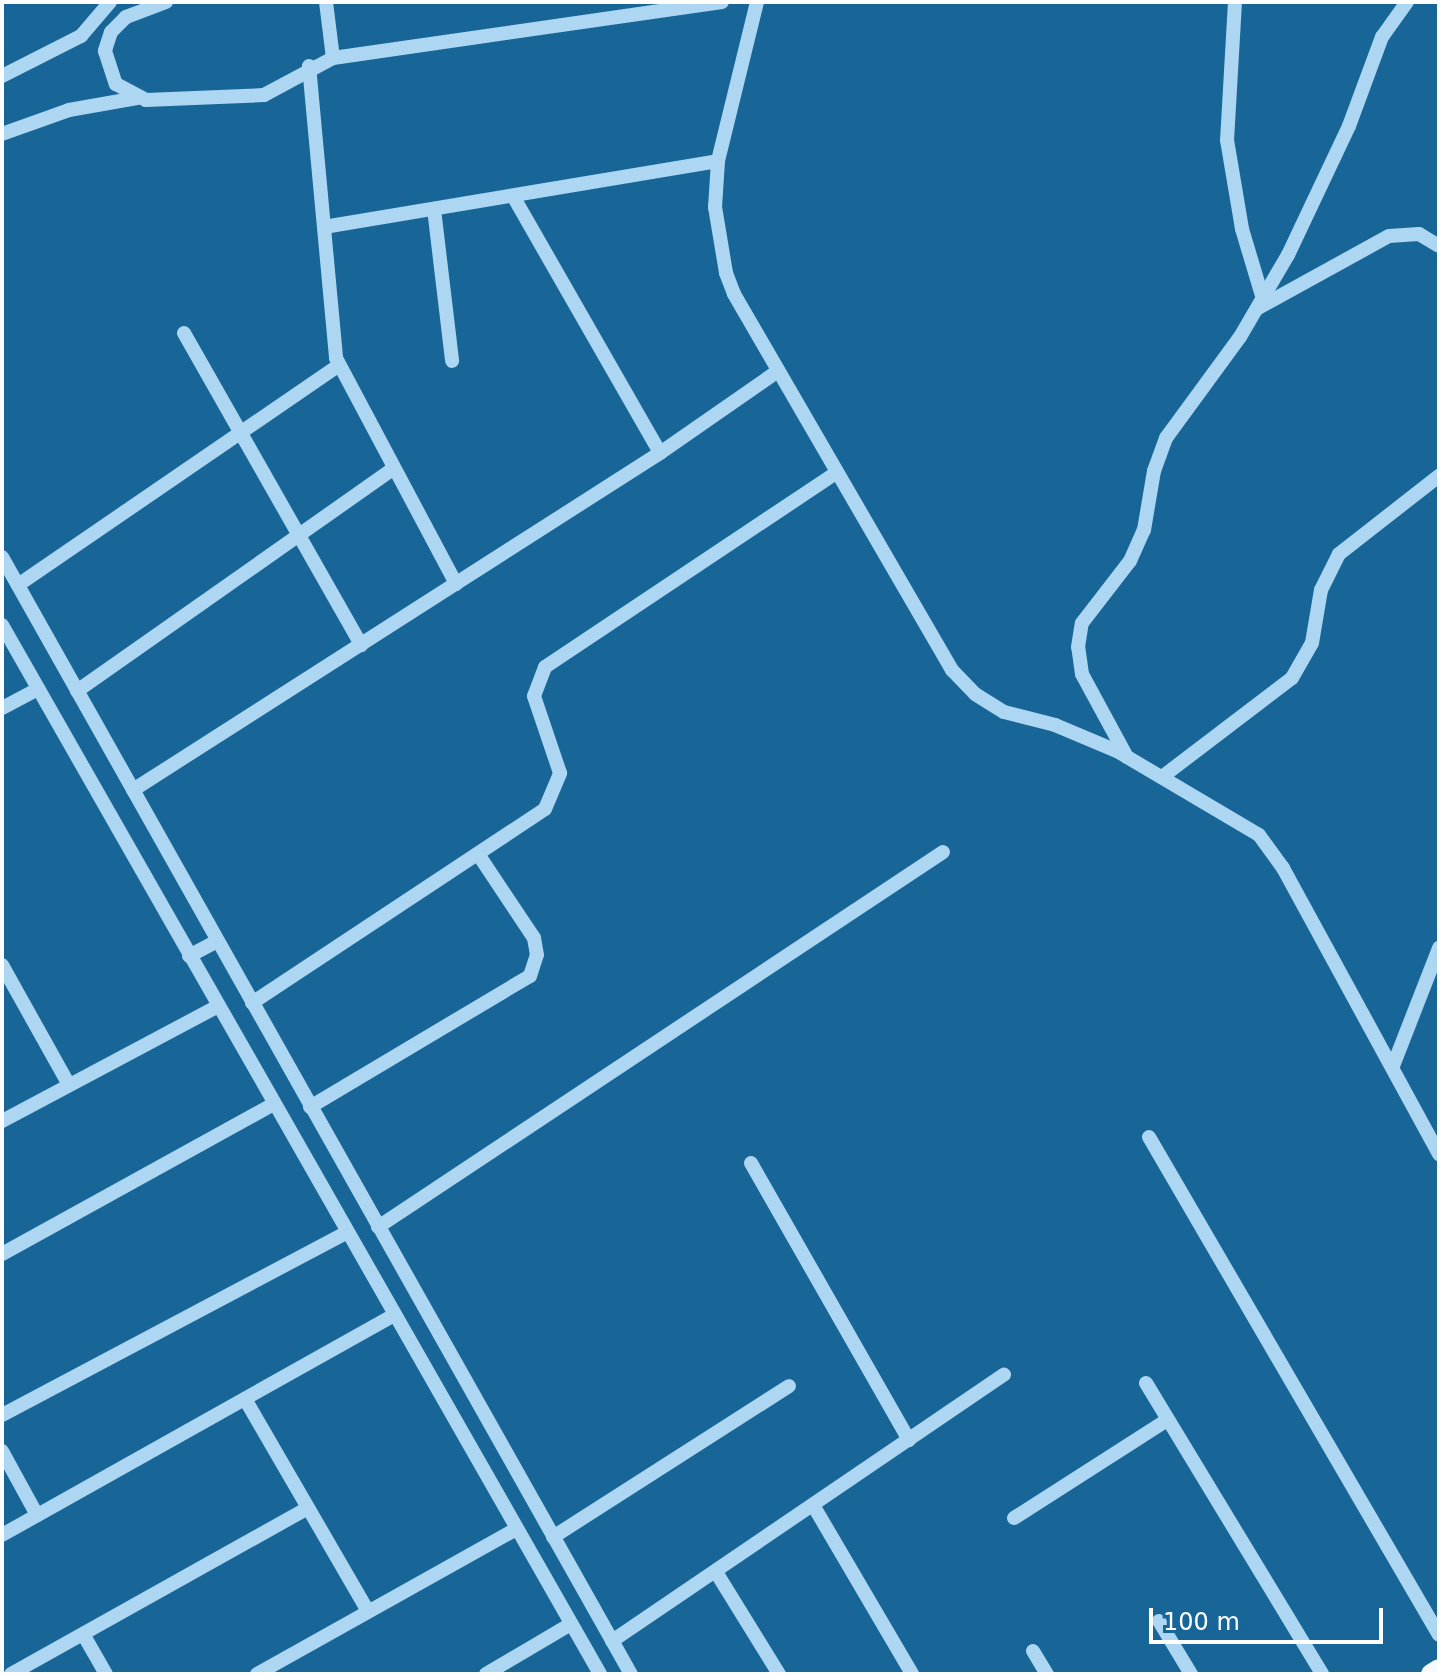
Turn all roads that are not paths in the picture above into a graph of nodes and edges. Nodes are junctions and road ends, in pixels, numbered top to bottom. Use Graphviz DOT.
graph roads {
  1 [pos="110,2"];
  2 [pos="166,2"];
  3 [pos="326,2"];
  4 [pos="722,2"];
  5 [pos="757,2"];
  6 [pos="1235,2"];
  7 [pos="1407,2"];
  8 [pos="333,58"];
  9 [pos="309,66"];
  10 [pos="2,76"];
  11 [pos="138,98"];
  12 [pos="2,134"];
  13 [pos="718,161"];
  14 [pos="513,196"];
  15 [pos="434,209"];
  16 [pos="324,227"];
  17 [pos="1439,246"];
  18 [pos="1260,303"];
  19 [pos="184,333"];
  20 [pos="452,361"];
  21 [pos="338,366"];
  22 [pos="778,371"];
  23 [pos="241,433"];
  24 [pos="660,453"];
  25 [pos="393,469"];
  26 [pos="837,472"];
  27 [pos="1439,476"];
  28 [pos="299,535"];
  29 [pos="2,557"];
  30 [pos="456,584"];
  31 [pos="18,585"];
  32 [pos="2,625"];
  33 [pos="361,645"];
  34 [pos="38,689"];
  35 [pos="77,691"];
  36 [pos="2,708"];
  37 [pos="1127,757"];
  38 [pos="1162,777"];
  39 [pos="133,790"];
  40 [pos="943,852"];
  41 [pos="478,854"];
  42 [pos="217,941"];
  43 [pos="1439,948"];
  44 [pos="189,956"];
  45 [pos="2,965"];
  46 [pos="252,1003"];
  47 [pos="218,1006"];
  48 [pos="1393,1066"];
  49 [pos="69,1085"];
  50 [pos="274,1104"];
  51 [pos="310,1107"];
  52 [pos="2,1121"];
  53 [pos="1149,1137"];
  54 [pos="1439,1154"];
  55 [pos="751,1163"];
  56 [pos="378,1227"];
  57 [pos="346,1233"];
  58 [pos="2,1254"];
  59 [pos="394,1315"];
  60 [pos="1004,1375"];
  61 [pos="1146,1383"];
  62 [pos="789,1386"];
  63 [pos="245,1399"];
  64 [pos="2,1415"];
  65 [pos="1167,1420"];
  66 [pos="909,1440"];
  67 [pos="2,1451"];
  68 [pos="511,1462"];
  69 [pos="487,1478"];
  70 [pos="813,1505"];
  71 [pos="308,1508"];
  72 [pos="37,1515"];
  73 [pos="1014,1518"];
  74 [pos="516,1529"];
  75 [pos="2,1535"];
  76 [pos="553,1537"];
  77 [pos="716,1572"];
  78 [pos="368,1611"];
  79 [pos="1159,1621"];
  80 [pos="571,1624"];
  81 [pos="83,1634"];
  82 [pos="1439,1635"];
  83 [pos="612,1641"];
  84 [pos="1033,1651"];
  85 [pos="1439,1669"];
  86 [pos="11,1674"];
  87 [pos="106,1674"];
  88 [pos="257,1674"];
  89 [pos="486,1674"];
  90 [pos="600,1674"];
  91 [pos="631,1674"];
  92 [pos="779,1674"];
  93 [pos="912,1674"];
  94 [pos="1047,1674"];
  95 [pos="1191,1674"];
  96 [pos="1322,1674"];
  97 [pos="1431,1674"];
  1 -- 10 [label="street"];
  2 -- 11 [label="street"];
  3 -- 8 [label="street"];
  4 -- 8 [label="street"];
  5 -- 13 [label="street"];
  6 -- 18 [label="street"];
  7 -- 18 [label="street"];
  8 -- 9 [label="street"];
  9 -- 11 [label="street"];
  9 -- 16 [label="street"];
  11 -- 12 [label="street"];
  13 -- 14 [label="street"];
  13 -- 22 [label="street"];
  14 -- 15 [label="street"];
  14 -- 24 [label="street"];
  15 -- 16 [label="street"];
  15 -- 20 [label="street"];
  16 -- 21 [label="street"];
  17 -- 18 [label="street"];
  18 -- 37 [label="street"];
  19 -- 23 [label="street"];
  21 -- 23 [label="street"];
  21 -- 25 [label="street"];
  22 -- 24 [label="street"];
  22 -- 26 [label="street"];
  23 -- 28 [label="street"];
  23 -- 31 [label="street"];
  24 -- 30 [label="street"];
  25 -- 28 [label="street"];
  25 -- 30 [label="street"];
  26 -- 37 [label="street"];
  26 -- 41 [label="street"];
  27 -- 38 [label="street"];
  28 -- 33 [label="street"];
  28 -- 35 [label="street"];
  29 -- 31 [label="street"];
  30 -- 33 [label="street"];
  31 -- 35 [label="street"];
  32 -- 34 [label="street"];
  33 -- 39 [label="street"];
  34 -- 36 [label="street"];
  34 -- 44 [label="street"];
  35 -- 39 [label="street"];
  37 -- 38 [label="street"];
  38 -- 48 [label="street"];
  39 -- 42 [label="street"];
  40 -- 56 [label="street"];
  41 -- 46 [label="street"];
  41 -- 51 [label="street"];
  42 -- 44 [label="street"];
  42 -- 46 [label="street"];
  43 -- 48 [label="street"];
  44 -- 47 [label="street"];
  45 -- 49 [label="street"];
  46 -- 51 [label="street"];
  47 -- 49 [label="street"];
  47 -- 50 [label="street"];
  48 -- 54 [label="street"];
  49 -- 52 [label="street"];
  50 -- 57 [label="street"];
  50 -- 58 [label="street"];
  51 -- 56 [label="street"];
  53 -- 82 [label="street"];
  55 -- 66 [label="street"];
  56 -- 68 [label="street"];
  57 -- 59 [label="street"];
  57 -- 64 [label="street"];
  59 -- 63 [label="street"];
  59 -- 69 [label="street"];
  60 -- 66 [label="street"];
  61 -- 65 [label="street"];
  62 -- 76 [label="street"];
  63 -- 71 [label="street"];
  63 -- 72 [label="street"];
  65 -- 73 [label="street"];
  65 -- 96 [label="street"];
  66 -- 70 [label="street"];
  67 -- 72 [label="street"];
  68 -- 69 [label="street"];
  68 -- 76 [label="street"];
  69 -- 74 [label="street"];
  70 -- 77 [label="street"];
  70 -- 93 [label="street"];
  71 -- 78 [label="street"];
  71 -- 81 [label="street"];
  72 -- 75 [label="street"];
  74 -- 78 [label="street"];
  74 -- 80 [label="street"];
  76 -- 83 [label="street"];
  77 -- 83 [label="street"];
  77 -- 92 [label="street"];
  78 -- 88 [label="street"];
  79 -- 95 [label="street"];
  80 -- 89 [label="street"];
  80 -- 90 [label="street"];
  81 -- 86 [label="street"];
  81 -- 87 [label="street"];
  83 -- 91 [label="street"];
  84 -- 94 [label="street"];
  85 -- 97 [label="main road"];
}
